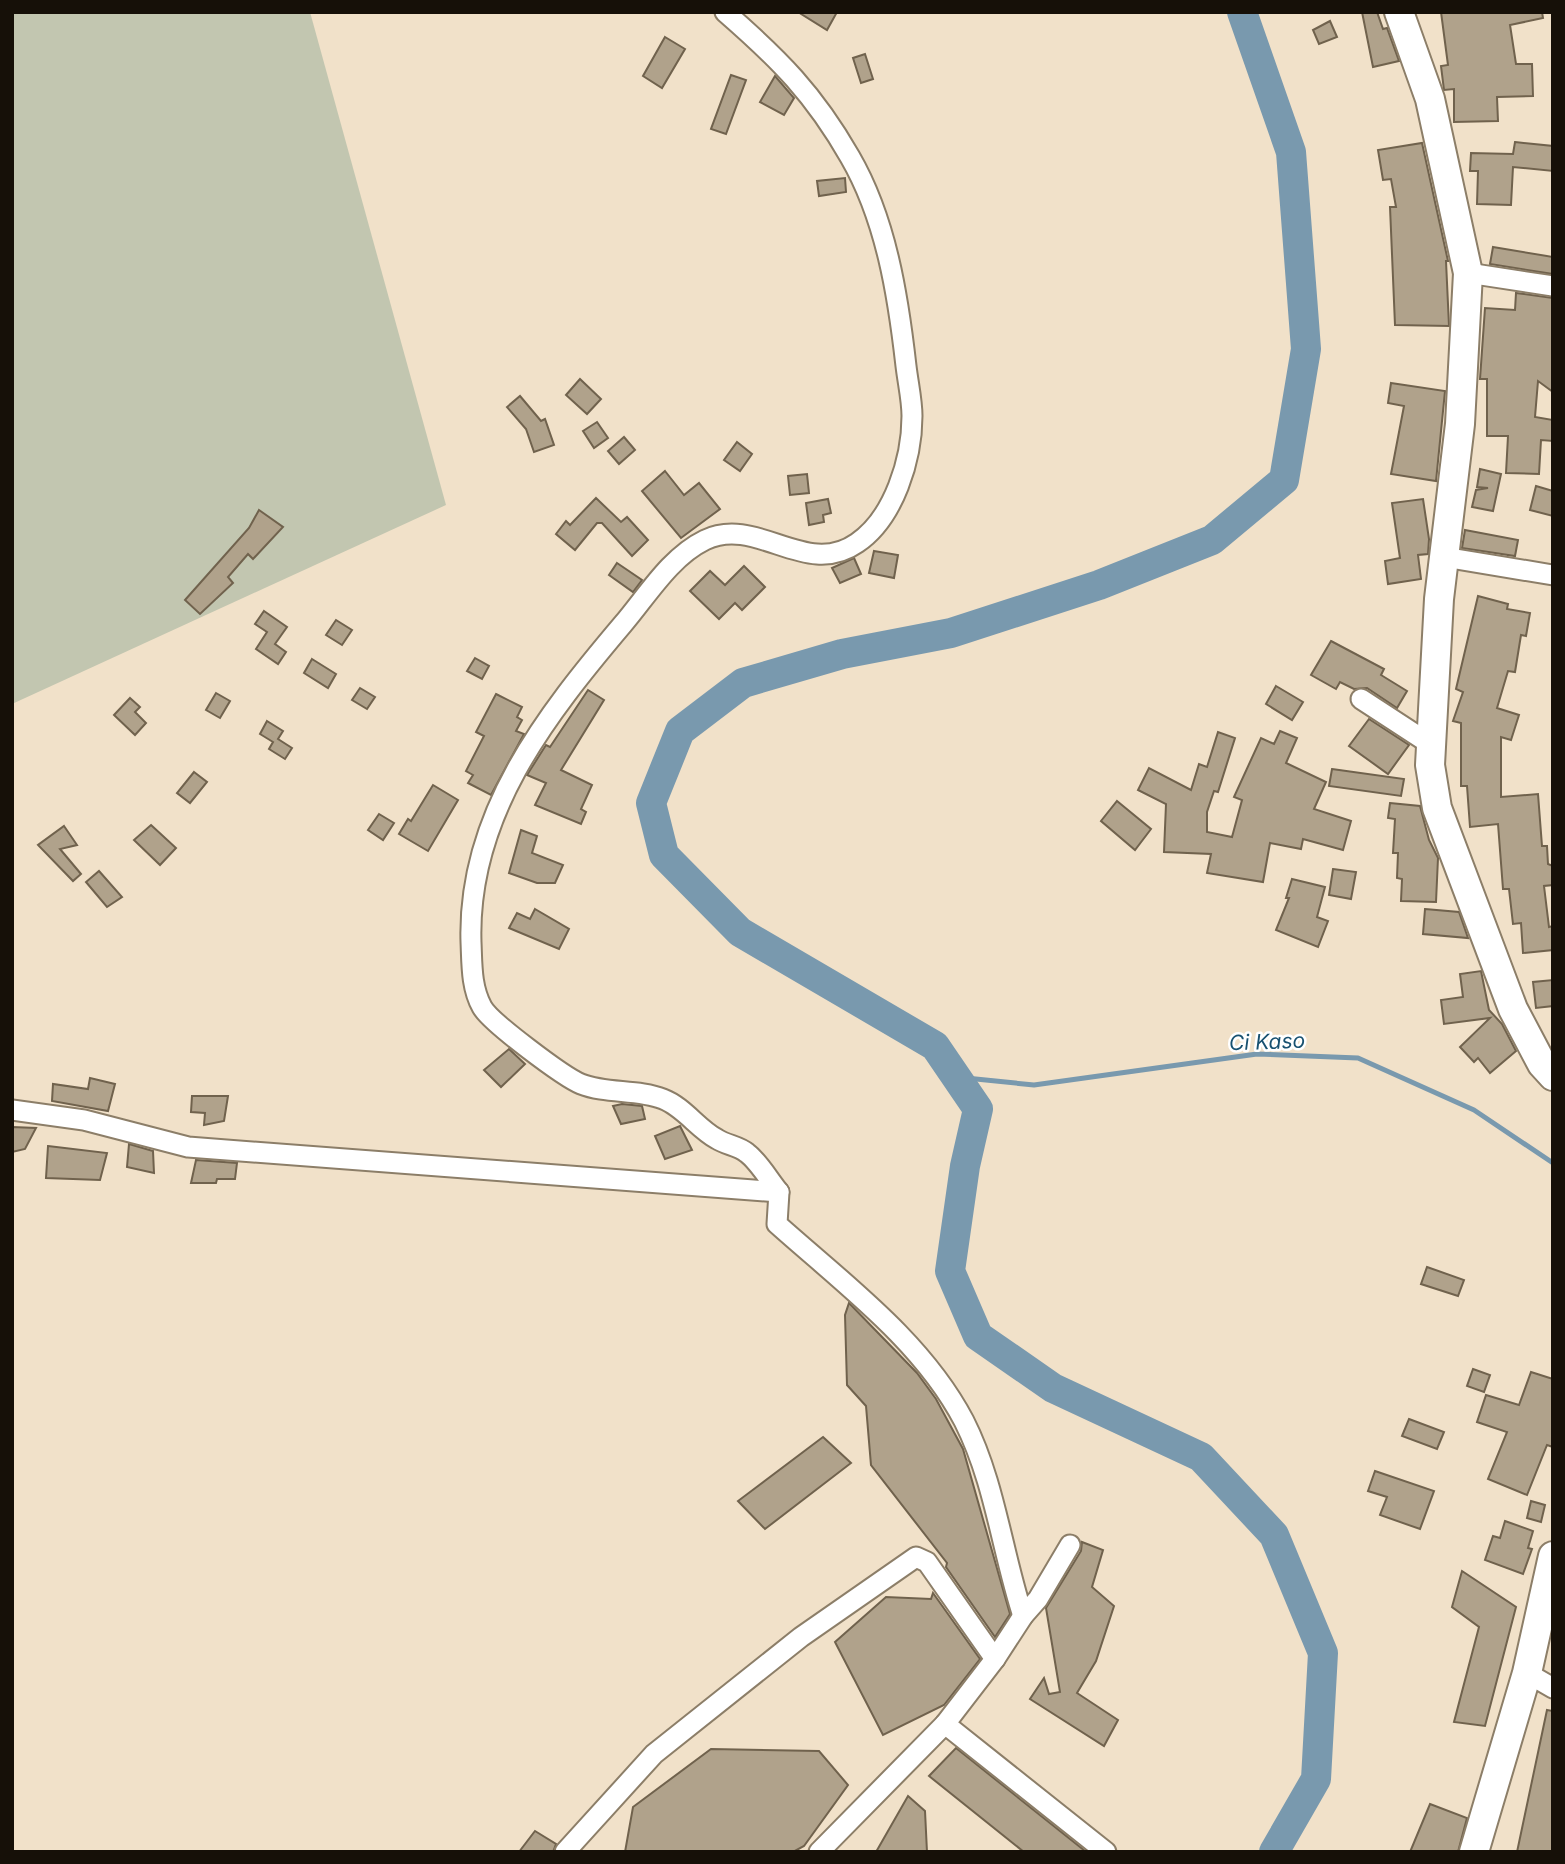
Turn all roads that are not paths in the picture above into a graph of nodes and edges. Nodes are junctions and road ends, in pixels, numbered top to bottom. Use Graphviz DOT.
graph roads {
  1 [pos="725,12"];
  2 [pos="1399,12"];
  3 [pos="1468,273"];
  4 [pos="1553,286"];
  5 [pos="1444,557"];
  6 [pos="1553,575"];
  7 [pos="1361,699"];
  8 [pos="1430,744"];
  9 [pos="1553,1076"];
  10 [pos="12,1110"];
  11 [pos="779,1192"];
  12 [pos="1070,1545"];
  13 [pos="1553,1556"];
  14 [pos="1023,1616"];
  15 [pos="995,1659"];
  16 [pos="1527,1674"];
  17 [pos="1553,1688"];
  18 [pos="946,1724"];
  19 [pos="565,1852"];
  20 [pos="819,1852"];
  21 [pos="1107,1852"];
  22 [pos="1474,1852"];
  1 -- 11 [label="street"];
  2 -- 3 [label="street"];
  3 -- 4 [label="street"];
  3 -- 5 [label="street"];
  5 -- 6 [label="street"];
  5 -- 8 [label="street"];
  7 -- 8 [label="street"];
  8 -- 9 [label="street"];
  10 -- 11 [label="street"];
  11 -- 14 [label="street"];
  12 -- 14 [label="street"];
  13 -- 16 [label="street"];
  14 -- 15 [label="street"];
  15 -- 18 [label="street"];
  15 -- 19 [label="street"];
  16 -- 17 [label="street"];
  16 -- 22 [label="street"];
  18 -- 20 [label="street"];
  18 -- 21 [label="street"];
}
